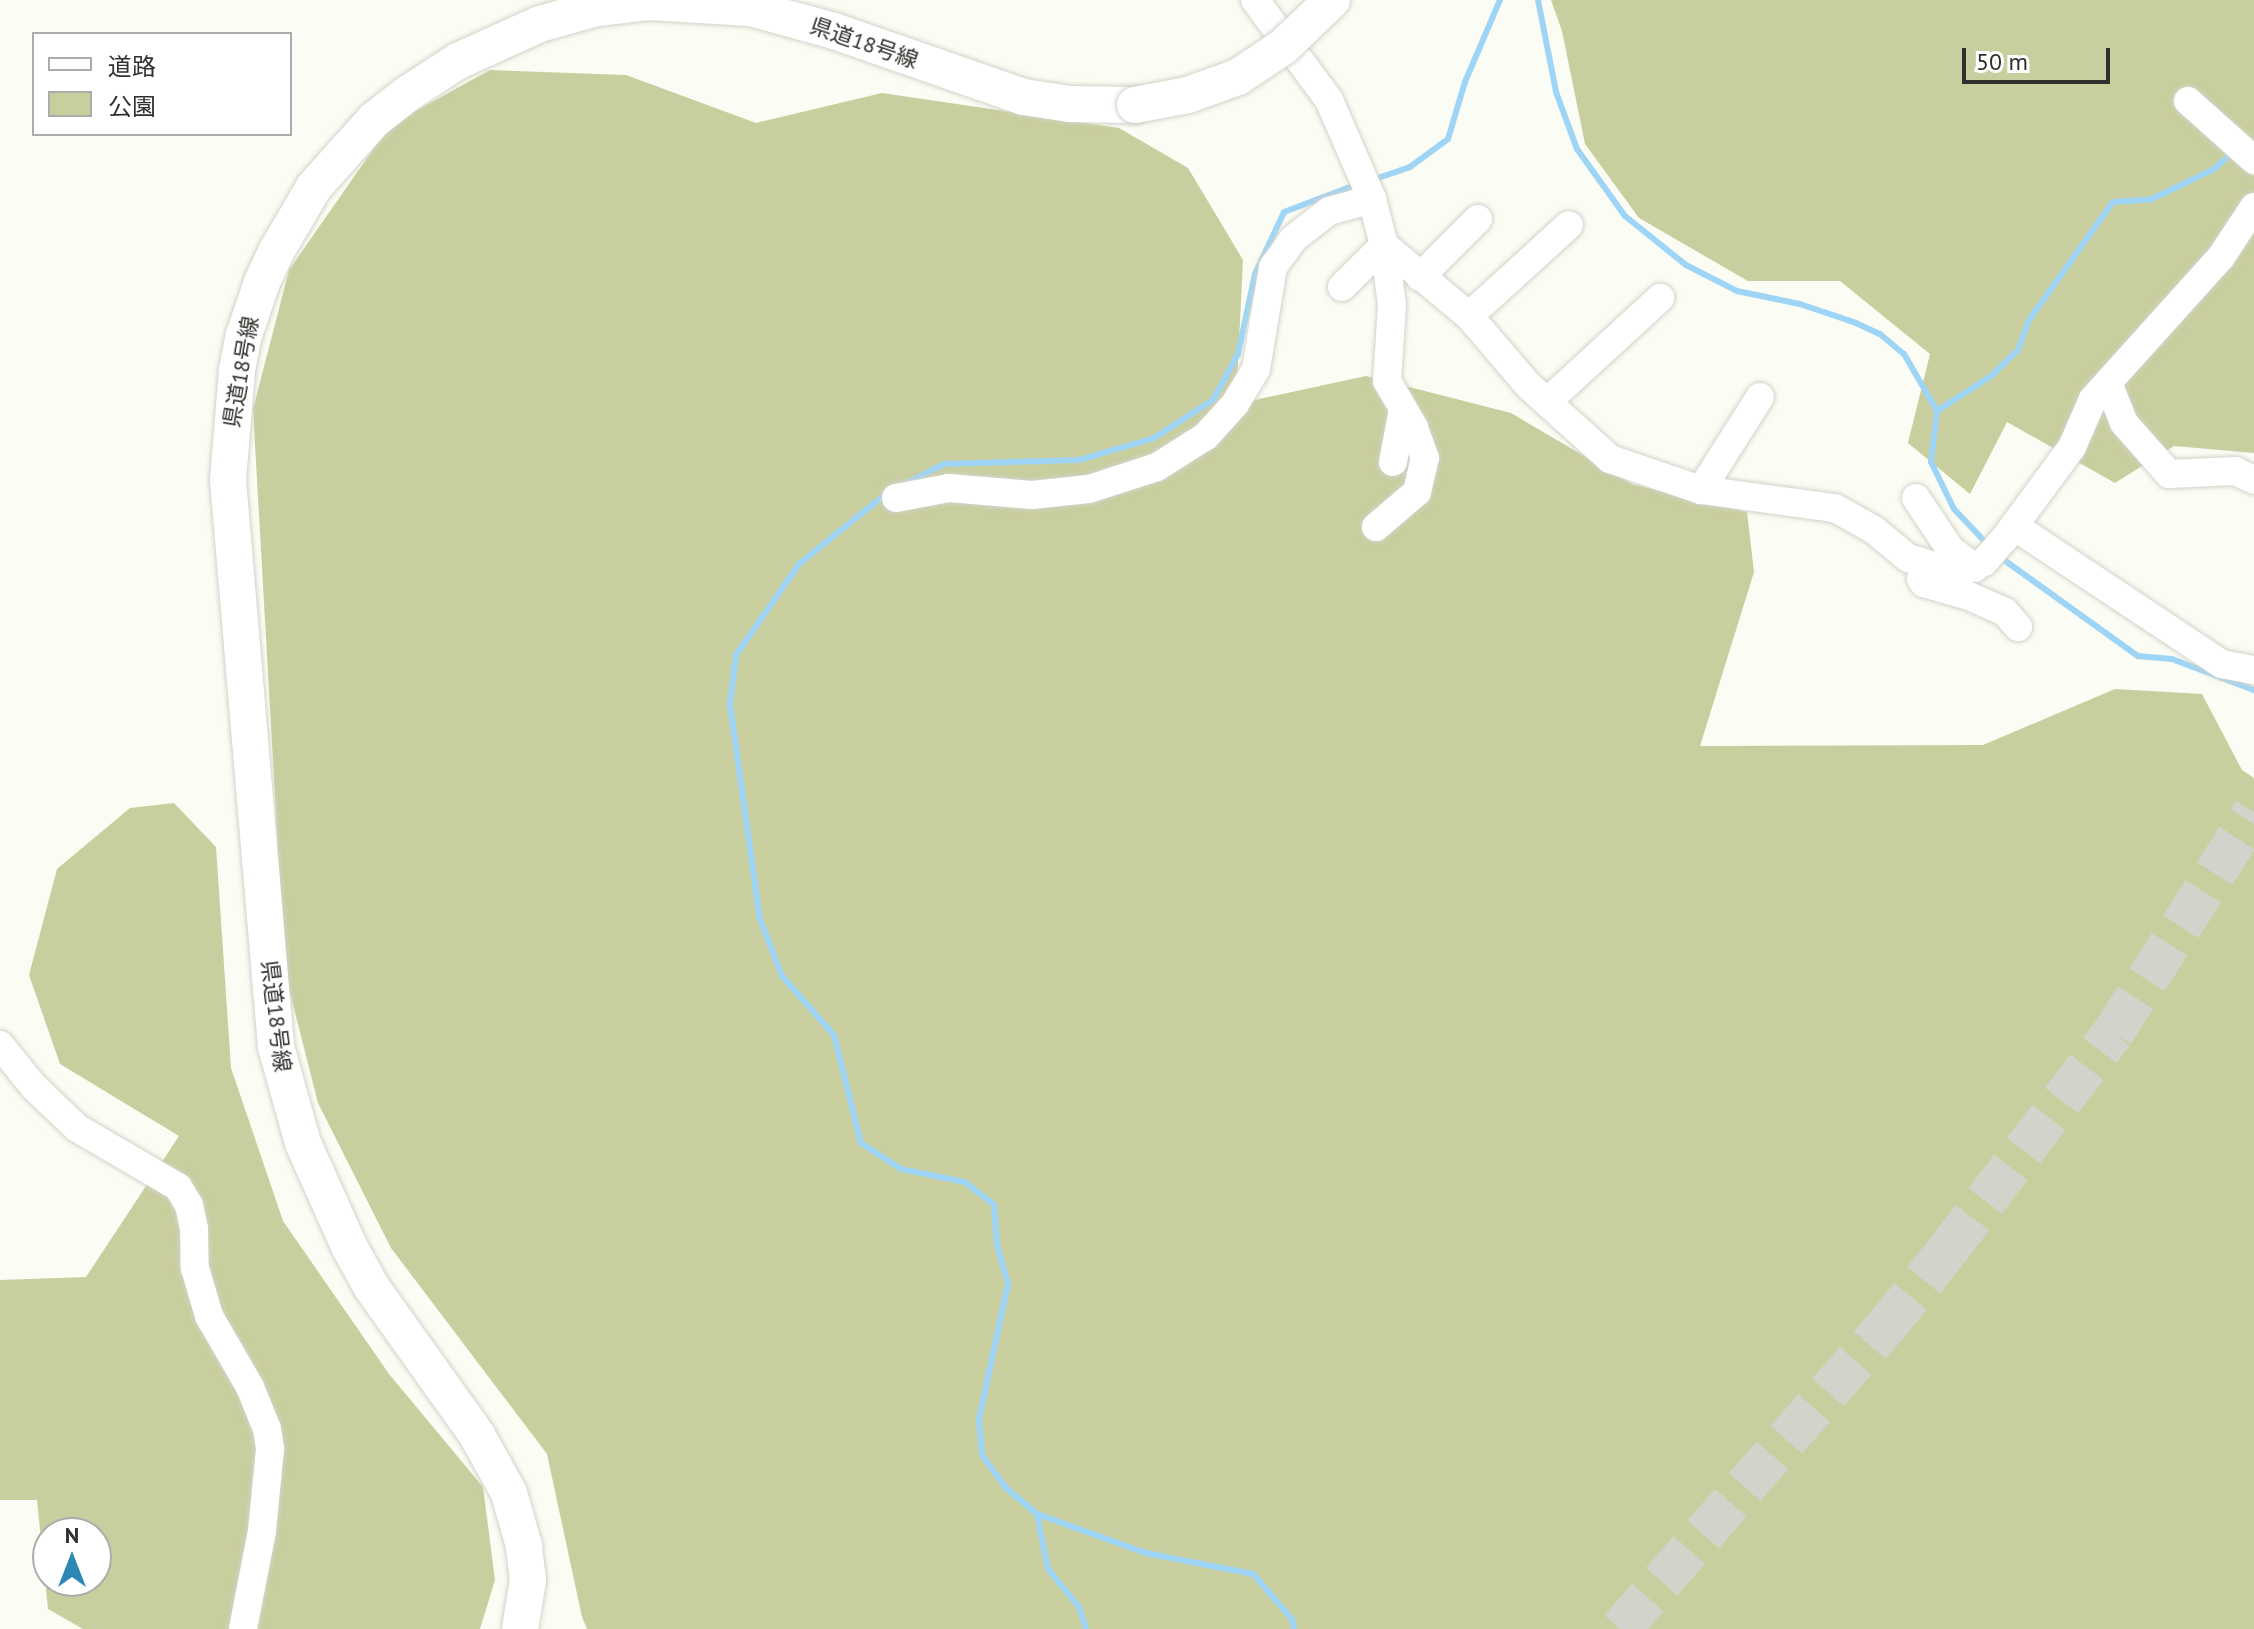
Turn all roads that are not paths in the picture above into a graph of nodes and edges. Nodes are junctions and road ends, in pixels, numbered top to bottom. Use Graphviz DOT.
graph roads {
  1 [pos="1255,0"];
  2 [pos="1332,0"];
  3 [pos="2188,101"];
  4 [pos="2244,151"];
  5 [pos="1367,188"];
  6 [pos="2254,207"];
  7 [pos="1478,219"];
  8 [pos="1569,225"];
  9 [pos="1384,245"];
  10 [pos="1420,277"];
  11 [pos="1342,287"];
  12 [pos="1660,298"];
  13 [pos="1469,316"];
  14 [pos="2108,383"];
  15 [pos="1760,397"];
  16 [pos="1547,402"];
  17 [pos="1403,409"];
  18 [pos="1393,462"];
  19 [pos="2254,480"];
  20 [pos="1701,490"];
  21 [pos="896,498"];
  22 [pos="1916,498"];
  23 [pos="1376,527"];
  24 [pos="2010,532"];
  25 [pos="1908,558"];
  26 [pos="1979,565"];
  27 [pos="2018,627"];
  28 [pos="2254,670"];
  29 [pos="0,1045"];
  30 [pos="243,1629"];
  31 [pos="520,1629"];
  1 -- 5 [label="street"];
  2 -- 31 [label="main road, 県道18号線, bridge"];
  3 -- 4 [label="street"];
  5 -- 9 [label="street"];
  5 -- 21 [label="street"];
  6 -- 14 [label="street"];
  7 -- 10 [label="street"];
  8 -- 13 [label="street"];
  9 -- 10 [label="street"];
  9 -- 11 [label="street"];
  9 -- 17 [label="street"];
  10 -- 13 [label="street"];
  12 -- 16 [label="street"];
  13 -- 16 [label="street"];
  14 -- 19 [label="street"];
  14 -- 24 [label="street"];
  15 -- 20 [label="street"];
  16 -- 20 [label="street"];
  17 -- 18 [label="street"];
  17 -- 23 [label="street"];
  20 -- 25 [label="street"];
  22 -- 26 [label="street"];
  24 -- 26 [label="street"];
  24 -- 28 [label="street"];
  25 -- 26 [label="street"];
  25 -- 27 [label="street"];
  29 -- 30 [label="street"];
}
